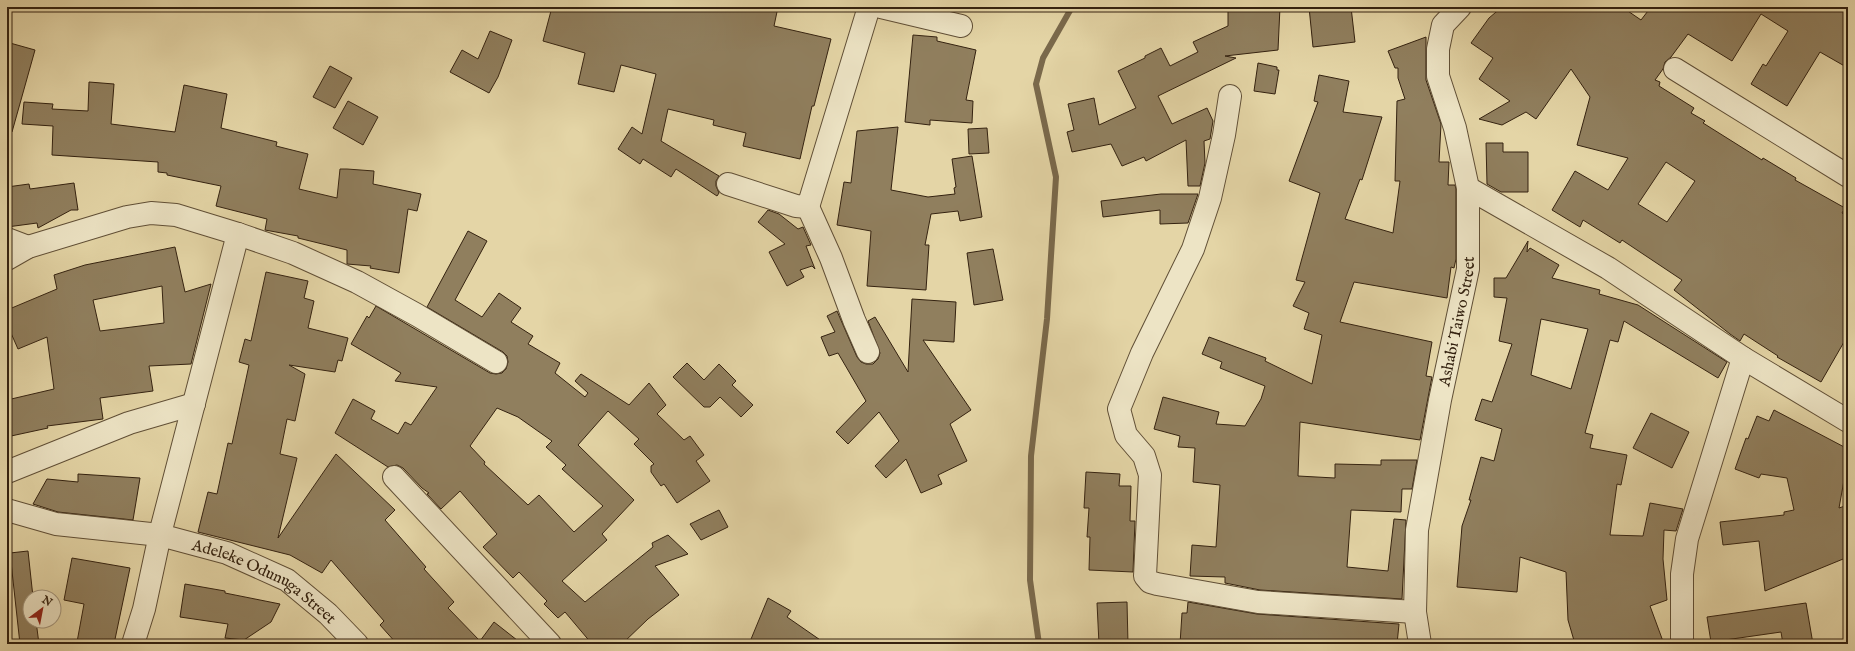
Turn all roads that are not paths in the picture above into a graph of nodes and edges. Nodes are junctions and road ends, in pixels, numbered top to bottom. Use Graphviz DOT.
graph roads {
  1 [pos="869,7"];
  2 [pos="881,7"];
  3 [pos="1460,7"];
  4 [pos="961,26"];
  5 [pos="1675,69"];
  6 [pos="1230,96"];
  7 [pos="1848,176"];
  8 [pos="728,184"];
  9 [pos="1468,188"];
  10 [pos="808,207"];
  11 [pos="238,234"];
  12 [pos="7,239"];
  13 [pos="28,247"];
  14 [pos="7,259"];
  15 [pos="868,352"];
  16 [pos="1743,358"];
  17 [pos="496,362"];
  18 [pos="194,404"];
  19 [pos="1848,421"];
  20 [pos="7,472"];
  21 [pos="394,477"];
  22 [pos="7,510"];
  23 [pos="160,535"];
  24 [pos="1415,612"];
  25 [pos="133,644"];
  26 [pos="357,644"];
  27 [pos="550,644"];
  28 [pos="1420,644"];
  29 [pos="1682,644"];
  1 -- 10 [label="street"];
  2 -- 4 [label="street"];
  3 -- 9 [label="street, Ashabi Taiwo Street"];
  5 -- 7 [label="street"];
  6 -- 24 [label="street"];
  8 -- 10 [label="street"];
  9 -- 16 [label="street"];
  9 -- 24 [label="street, Ashabi Taiwo Street"];
  10 -- 15 [label="street"];
  11 -- 13 [label="street"];
  11 -- 17 [label="street"];
  11 -- 18 [label="street"];
  12 -- 13 [label="street"];
  13 -- 14 [label="street"];
  16 -- 19 [label="street"];
  16 -- 29 [label="street"];
  18 -- 20 [label="street"];
  18 -- 23 [label="street"];
  21 -- 27 [label="street"];
  22 -- 23 [label="street, Adeleke Odunuga Street"];
  23 -- 25 [label="street"];
  23 -- 26 [label="street, Adeleke Odunuga Street"];
  24 -- 28 [label="street, Ashabi Taiwo Street"];
}
